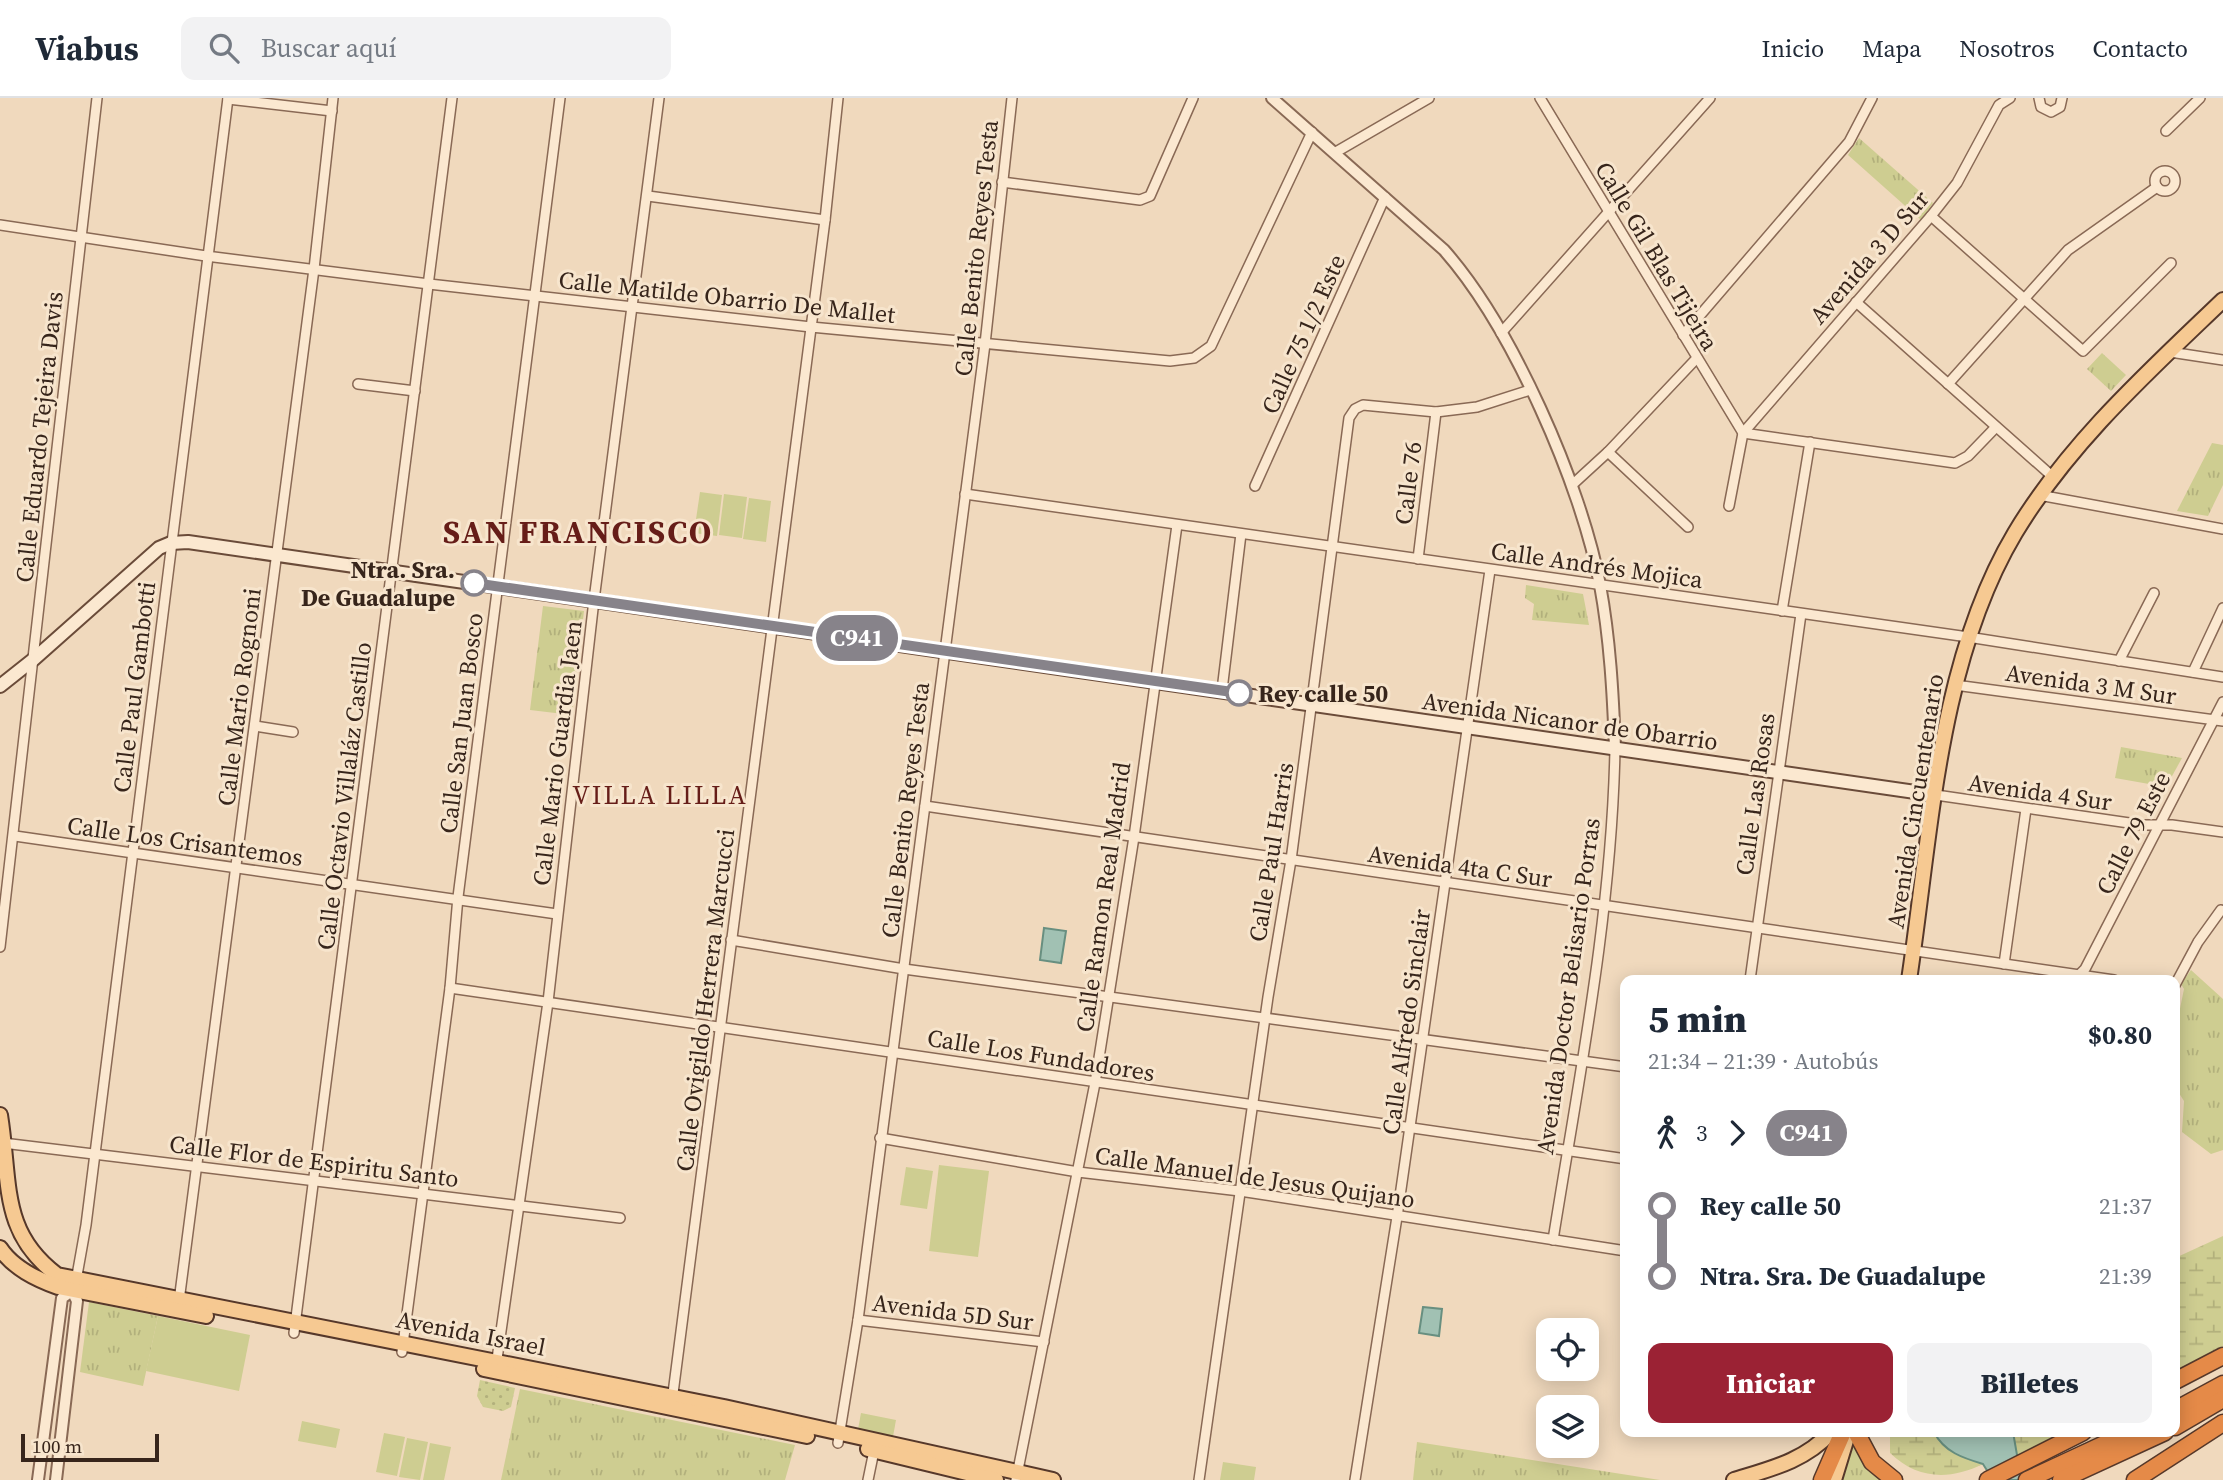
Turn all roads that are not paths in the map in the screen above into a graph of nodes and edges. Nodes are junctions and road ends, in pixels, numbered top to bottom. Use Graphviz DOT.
graph roads {
  1 [pos="97,98"];
  2 [pos="333,98"];
  3 [pos="452,98"];
  4 [pos="560,98"];
  5 [pos="659,98"];
  6 [pos="838,98"];
  7 [pos="1012,98"];
  8 [pos="1193,98"];
  9 [pos="1272,98"];
  10 [pos="1429,98"];
  11 [pos="1540,98"];
  12 [pos="1710,98"];
  13 [pos="1872,98"];
  14 [pos="2010,98"];
  15 [pos="2039,98"];
  16 [pos="2062,98"];
  17 [pos="2200,98"];
  18 [pos="228,99"];
  19 [pos="332,111"];
  20 [pos="2166,131"];
  21 [pos="1312,132"];
  22 [pos="1336,152"];
  23 [pos="1002,182"];
  24 [pos="2157,187"];
  25 [pos="648,196"];
  26 [pos="1385,197"];
  27 [pos="1608,212"];
  28 [pos="1931,216"];
  29 [pos="825,220"];
  30 [pos="0,225"];
  31 [pos="81,236"];
  32 [pos="206,256"];
  33 [pos="2171,263"];
  34 [pos="314,269"];
  35 [pos="429,284"];
  36 [pos="536,295"];
  37 [pos="2025,297"];
  38 [pos="2223,300"];
  39 [pos="1856,302"];
  40 [pos="634,306"];
  41 [pos="811,327"];
  42 [pos="1501,333"];
  43 [pos="1683,335"];
  44 [pos="985,344"];
  45 [pos="2170,352"];
  46 [pos="1696,359"];
  47 [pos="2223,360"];
  48 [pos="358,384"];
  49 [pos="1948,384"];
  50 [pos="1530,390"];
  51 [pos="415,391"];
  52 [pos="1436,412"];
  53 [pos="1997,427"];
  54 [pos="1743,433"];
  55 [pos="1810,442"];
  56 [pos="1608,452"];
  57 [pos="2053,477"];
  58 [pos="1572,485"];
  59 [pos="1255,486"];
  60 [pos="965,494"];
  61 [pos="2039,495"];
  62 [pos="1729,506"];
  63 [pos="1177,525"];
  64 [pos="1688,527"];
  65 [pos="2223,529"];
  66 [pos="1241,534"];
  67 [pos="171,542"];
  68 [pos="1334,547"];
  69 [pos="277,554"];
  70 [pos="1418,559"];
  71 [pos="392,570"];
  72 [pos="1490,570"];
  73 [pos="1600,585"];
  74 [pos="497,587"];
  75 [pos="2154,593"];
  76 [pos="594,600"];
  77 [pos="2223,608"];
  78 [pos="1783,611"];
  79 [pos="1801,614"];
  80 [pos="771,626"];
  81 [pos="1968,637"];
  82 [pos="945,650"];
  83 [pos="34,659"];
  84 [pos="2119,661"];
  85 [pos="2193,672"];
  86 [pos="2223,677"];
  87 [pos="1153,680"];
  88 [pos="1955,685"];
  89 [pos="0,686"];
  90 [pos="1222,691"];
  91 [pos="2223,702"];
  92 [pos="1312,704"];
  93 [pos="2218,721"];
  94 [pos="255,726"];
  95 [pos="1467,727"];
  96 [pos="293,732"];
  97 [pos="1615,748"];
  98 [pos="1778,772"];
  99 [pos="1936,795"];
  100 [pos="925,806"];
  101 [pos="2026,809"];
  102 [pos="2157,825"];
  103 [pos="2223,832"];
  104 [pos="15,836"];
  105 [pos="1134,837"];
  106 [pos="132,855"];
  107 [pos="1291,860"];
  108 [pos="237,869"];
  109 [pos="353,884"];
  110 [pos="1445,884"];
  111 [pos="458,897"];
  112 [pos="1604,906"];
  113 [pos="2221,910"];
  114 [pos="557,914"];
  115 [pos="1757,929"];
  116 [pos="731,940"];
  117 [pos="0,947"];
  118 [pos="1914,951"];
  119 [pos="2004,964"];
  120 [pos="904,969"];
  121 [pos="1751,975"];
  122 [pos="1910,975"];
  123 [pos="2061,975"];
  124 [pos="2080,975"];
  125 [pos="2180,976"];
  126 [pos="450,988"];
  127 [pos="1109,995"];
  128 [pos="548,1002"];
  129 [pos="1265,1017"];
  130 [pos="720,1028"];
  131 [pos="1422,1041"];
  132 [pos="893,1052"];
  133 [pos="1580,1061"];
  134 [pos="1620,1066"];
  135 [pos="1095,1083"];
  136 [pos="1254,1106"];
  137 [pos="0,1115"];
  138 [pos="1410,1129"];
  139 [pos="880,1139"];
  140 [pos="3,1143"];
  141 [pos="1567,1151"];
  142 [pos="94,1154"];
  143 [pos="1620,1159"];
  144 [pos="197,1165"];
  145 [pos="1078,1172"];
  146 [pos="315,1181"];
  147 [pos="1240,1191"];
  148 [pos="425,1194"];
  149 [pos="519,1207"];
  150 [pos="1397,1217"];
  151 [pos="620,1218"];
  152 [pos="1553,1240"];
  153 [pos="0,1248"];
  154 [pos="1620,1250"];
  155 [pos="74,1286"];
  156 [pos="179,1301"];
  157 [pos="858,1320"];
  158 [pos="295,1328"];
  159 [pos="1044,1342"];
  160 [pos="403,1348"];
  161 [pos="2223,1356"];
  162 [pos="496,1366"];
  163 [pos="2180,1378"];
  164 [pos="2223,1384"];
  165 [pos="2223,1399"];
  166 [pos="672,1401"];
  167 [pos="2180,1407"];
  168 [pos="2223,1423"];
  169 [pos="2180,1424"];
  170 [pos="1826,1437"];
  171 [pos="1841,1437"];
  172 [pos="1847,1437"];
  173 [pos="1859,1437"];
  174 [pos="2074,1437"];
  175 [pos="2119,1437"];
  176 [pos="2154,1437"];
  177 [pos="839,1438"];
  178 [pos="876,1446"];
  179 [pos="1017,1476"];
  180 [pos="2031,1478"];
  181 [pos="37,1480"];
  182 [pos="56,1480"];
  183 [pos="868,1480"];
  184 [pos="996,1480"];
  185 [pos="1053,1480"];
  186 [pos="1199,1480"];
  187 [pos="1355,1480"];
  188 [pos="1734,1480"];
  189 [pos="1822,1480"];
  190 [pos="1834,1480"];
  191 [pos="1894,1480"];
  192 [pos="1988,1480"];
  193 [pos="2061,1480"];
  194 [pos="2135,1480"];
  1 -- 31 [label="street, Calle Eduardo Tejeira Davis"];
  2 -- 19 [label="street, Calle Mario Rognoni"];
  3 -- 35 [label="street, Calle Octavio Villaláz Castillo"];
  4 -- 36 [label="street, Calle San Juan Bosco"];
  5 -- 25 [label="street, Calle Mario Guardia Jaen"];
  6 -- 29 [label="street, Calle Ovigildo Herrera Marcucci"];
  7 -- 23 [label="street, Calle Benito Reyes Testa"];
  8 -- 23 [label="street"];
  9 -- 21 [label="street, Avenida Doctor Belisario Porras"];
  10 -- 22 [label="street"];
  11 -- 27 [label="street, Calle Gil Blas Tijeira"];
  12 -- 27 [label="street"];
  13 -- 43 [label="street"];
  14 -- 28 [label="street, Avenida 3 D Sur"];
  15 -- 16 [label="street"];
  17 -- 20 [label="street"];
  18 -- 19 [label="street"];
  18 -- 32 [label="street, Calle Paul Gambotti"];
  19 -- 34 [label="street, Calle Mario Rognoni"];
  21 -- 22 [label="street, Avenida Doctor Belisario Porras"];
  21 -- 44 [label="street, Calle Matilde Obarrio De Mallet"];
  22 -- 26 [label="street, Avenida Doctor Belisario Porras"];
  23 -- 44 [label="street, Calle Benito Reyes Testa"];
  24 -- 37 [label="street"];
  25 -- 29 [label="street"];
  25 -- 40 [label="street, Calle Mario Guardia Jaen"];
  26 -- 42 [label="street, Avenida Doctor Belisario Porras"];
  26 -- 59 [label="street, Calle 75 1/2 Este"];
  27 -- 42 [label="street"];
  27 -- 43 [label="street, Calle Gil Blas Tijeira"];
  28 -- 37 [label="street"];
  28 -- 39 [label="street, Avenida 3 D Sur"];
  29 -- 41 [label="street, Calle Ovigildo Herrera Marcucci"];
  30 -- 31 [label="street, Calle Matilde Obarrio De Mallet"];
  31 -- 32 [label="street, Calle Matilde Obarrio De Mallet"];
  31 -- 83 [label="street, Calle Eduardo Tejeira Davis"];
  32 -- 34 [label="street, Calle Matilde Obarrio De Mallet"];
  32 -- 67 [label="street, Calle Paul Gambotti"];
  33 -- 37 [label="street"];
  34 -- 35 [label="street, Calle Matilde Obarrio De Mallet"];
  34 -- 69 [label="street, Calle Mario Rognoni"];
  35 -- 36 [label="street, Calle Matilde Obarrio De Mallet"];
  35 -- 51 [label="street, Calle Octavio Villaláz Castillo"];
  36 -- 40 [label="street, Calle Matilde Obarrio De Mallet"];
  36 -- 74 [label="street, Calle San Juan Bosco"];
  37 -- 49 [label="street"];
  38 -- 45 [label="main road, Avenida Cincuentenario"];
  39 -- 49 [label="street"];
  39 -- 54 [label="street, Avenida 3 D Sur"];
  40 -- 41 [label="street, Calle Matilde Obarrio De Mallet"];
  40 -- 76 [label="street, Calle Mario Guardia Jaen"];
  41 -- 44 [label="street, Calle Matilde Obarrio De Mallet"];
  41 -- 80 [label="street, Calle Ovigildo Herrera Marcucci"];
  42 -- 50 [label="street, Avenida Doctor Belisario Porras"];
  43 -- 46 [label="street, Calle Gil Blas Tijeira"];
  44 -- 60 [label="street, Calle Benito Reyes Testa"];
  45 -- 47 [label="street"];
  45 -- 57 [label="main road, Avenida Cincuentenario"];
  46 -- 54 [label="street, Calle Gil Blas Tijeira"];
  46 -- 56 [label="street"];
  48 -- 51 [label="street"];
  49 -- 53 [label="street"];
  50 -- 52 [label="street, Calle Paul Harris"];
  50 -- 58 [label="street, Avenida Doctor Belisario Porras"];
  51 -- 71 [label="street, Calle Octavio Villaláz Castillo"];
  52 -- 68 [label="street, Calle Paul Harris"];
  52 -- 70 [label="street, Calle 76"];
  53 -- 55 [label="street"];
  53 -- 57 [label="street"];
  54 -- 55 [label="street"];
  54 -- 62 [label="street"];
  55 -- 78 [label="street"];
  56 -- 58 [label="street"];
  56 -- 64 [label="street"];
  57 -- 61 [label="main road, Avenida Cincuentenario"];
  58 -- 73 [label="street, Avenida Doctor Belisario Porras"];
  60 -- 63 [label="street, Calle Andrés Mojica"];
  60 -- 82 [label="street, Calle Benito Reyes Testa"];
  61 -- 65 [label="street"];
  61 -- 81 [label="main road, Avenida Cincuentenario"];
  63 -- 66 [label="street, Calle Andrés Mojica"];
  63 -- 87 [label="street, Calle Ramon Real Madrid"];
  66 -- 68 [label="street, Calle Andrés Mojica"];
  66 -- 90 [label="street"];
  67 -- 69 [label="main road, Avenida Nicanor de Obarrio"];
  67 -- 83 [label="main road"];
  67 -- 106 [label="street, Calle Paul Gambotti"];
  68 -- 70 [label="street, Calle Andrés Mojica"];
  68 -- 92 [label="street, Calle Paul Harris"];
  69 -- 71 [label="main road, Avenida Nicanor de Obarrio"];
  69 -- 94 [label="street, Calle Mario Rognoni"];
  70 -- 72 [label="street, Calle Andrés Mojica"];
  71 -- 74 [label="main road, Avenida Nicanor de Obarrio"];
  71 -- 109 [label="street, Calle Octavio Villaláz Castillo"];
  72 -- 73 [label="street, Calle Andrés Mojica"];
  72 -- 95 [label="street, Calle Alfredo Sinclair"];
  73 -- 78 [label="street, Calle Andrés Mojica"];
  73 -- 97 [label="street, Avenida Doctor Belisario Porras"];
  74 -- 76 [label="main road, Avenida Nicanor de Obarrio"];
  74 -- 111 [label="street, Calle San Juan Bosco"];
  75 -- 84 [label="street"];
  76 -- 80 [label="main road, Avenida Nicanor de Obarrio"];
  76 -- 114 [label="street, Calle Mario Guardia Jaen"];
  77 -- 85 [label="street"];
  78 -- 79 [label="street, Calle Andrés Mojica"];
  79 -- 81 [label="street, Calle Andrés Mojica"];
  79 -- 98 [label="street, Calle Las Rosas"];
  80 -- 82 [label="main road, Avenida Nicanor de Obarrio"];
  80 -- 116 [label="street, Calle Ovigildo Herrera Marcucci"];
  81 -- 84 [label="street, Calle Andrés Mojica"];
  81 -- 88 [label="main road, Avenida Cincuentenario"];
  82 -- 87 [label="main road, Avenida Nicanor de Obarrio"];
  82 -- 100 [label="street, Calle Benito Reyes Testa"];
  83 -- 89 [label="main road"];
  83 -- 104 [label="street, Calle Eduardo Tejeira Davis"];
  84 -- 85 [label="street, Calle Andrés Mojica"];
  85 -- 86 [label="street, Calle Andrés Mojica"];
  87 -- 90 [label="main road, Avenida Nicanor de Obarrio"];
  87 -- 105 [label="street, Calle Ramon Real Madrid"];
  88 -- 93 [label="street, Avenida 3 M Sur"];
  88 -- 99 [label="main road, Avenida Cincuentenario"];
  90 -- 92 [label="main road, Avenida Nicanor de Obarrio"];
  91 -- 93 [label="street, Calle 79 Este"];
  92 -- 95 [label="main road, Avenida Nicanor de Obarrio"];
  92 -- 107 [label="street, Calle Paul Harris"];
  93 -- 102 [label="street, Calle 79 Este"];
  94 -- 96 [label="street"];
  94 -- 108 [label="street, Calle Mario Rognoni"];
  95 -- 97 [label="main road, Avenida Nicanor de Obarrio"];
  95 -- 110 [label="street, Calle Alfredo Sinclair"];
  97 -- 98 [label="main road, Avenida Nicanor de Obarrio"];
  97 -- 112 [label="street, Avenida Doctor Belisario Porras"];
  98 -- 99 [label="main road, Avenida Nicanor de Obarrio"];
  98 -- 115 [label="street, Calle Las Rosas"];
  99 -- 101 [label="street, Avenida 4 Sur"];
  99 -- 118 [label="main road, Avenida Cincuentenario"];
  100 -- 105 [label="street, Avenida 4ta C Sur"];
  100 -- 120 [label="street, Calle Benito Reyes Testa"];
  101 -- 102 [label="street, Avenida 4 Sur"];
  101 -- 119 [label="street"];
  102 -- 103 [label="street, Avenida 4 Sur"];
  102 -- 124 [label="street, Calle 79 Este"];
  104 -- 106 [label="street, Calle Los Crisantemos"];
  104 -- 117 [label="street, Calle Eduardo Tejeira Davis"];
  105 -- 107 [label="street, Avenida 4ta C Sur"];
  105 -- 127 [label="street, Calle Ramon Real Madrid"];
  106 -- 108 [label="street, Calle Los Crisantemos"];
  106 -- 142 [label="street, Calle Paul Gambotti"];
  107 -- 110 [label="street, Avenida 4ta C Sur"];
  107 -- 129 [label="street, Calle Paul Harris"];
  108 -- 109 [label="street, Calle Los Crisantemos"];
  108 -- 144 [label="street, Calle Mario Rognoni"];
  109 -- 111 [label="street, Calle Los Crisantemos"];
  109 -- 146 [label="street, Calle Octavio Villaláz Castillo"];
  110 -- 112 [label="street, Avenida 4ta C Sur"];
  110 -- 131 [label="street, Calle Alfredo Sinclair"];
  111 -- 114 [label="street, Calle Los Crisantemos"];
  111 -- 126 [label="street, Calle San Juan Bosco"];
  112 -- 115 [label="street, Avenida 4ta C Sur"];
  112 -- 133 [label="street, Avenida Doctor Belisario Porras"];
  113 -- 125 [label="street"];
  114 -- 128 [label="street, Calle Mario Guardia Jaen"];
  115 -- 118 [label="street, Avenida 4ta C Sur"];
  115 -- 121 [label="street, Calle Las Rosas"];
  116 -- 120 [label="street"];
  116 -- 130 [label="street, Calle Ovigildo Herrera Marcucci"];
  118 -- 119 [label="street, Avenida 4ta C Sur"];
  118 -- 122 [label="main road, Avenida Cincuentenario"];
  119 -- 123 [label="street, Avenida 4ta C Sur"];
  120 -- 127 [label="street"];
  120 -- 132 [label="street, Calle Benito Reyes Testa"];
  126 -- 128 [label="street, Calle Los Fundadores"];
  126 -- 148 [label="street, Calle San Juan Bosco"];
  127 -- 129 [label="street"];
  127 -- 135 [label="street, Calle Ramon Real Madrid"];
  128 -- 130 [label="street, Calle Los Fundadores"];
  128 -- 149 [label="street, Calle Mario Guardia Jaen"];
  129 -- 131 [label="street"];
  129 -- 136 [label="street, Calle Paul Harris"];
  130 -- 132 [label="street, Calle Los Fundadores"];
  130 -- 166 [label="street, Calle Ovigildo Herrera Marcucci"];
  131 -- 133 [label="street"];
  131 -- 138 [label="street, Calle Alfredo Sinclair"];
  132 -- 135 [label="street, Calle Los Fundadores"];
  132 -- 139 [label="street, Calle Benito Reyes Testa"];
  133 -- 134 [label="street"];
  133 -- 141 [label="street, Avenida Doctor Belisario Porras"];
  135 -- 136 [label="street, Calle Los Fundadores"];
  135 -- 145 [label="street, Calle Ramon Real Madrid"];
  136 -- 138 [label="street, Calle Los Fundadores"];
  136 -- 147 [label="street, Calle Paul Harris"];
  137 -- 140 [label="main road, Avenida Israel"];
  138 -- 141 [label="street, Calle Los Fundadores"];
  138 -- 150 [label="street, Calle Alfredo Sinclair"];
  139 -- 145 [label="street, Calle Manuel de Jesus Quijano"];
  139 -- 157 [label="street, Calle Benito Reyes Testa"];
  140 -- 142 [label="street, Calle Flor de Espiritu Santo"];
  140 -- 155 [label="main road, Avenida Israel"];
  141 -- 143 [label="street, Calle Los Fundadores"];
  141 -- 152 [label="street, Avenida Doctor Belisario Porras"];
  142 -- 144 [label="street, Calle Flor de Espiritu Santo"];
  142 -- 155 [label="street, Calle Paul Gambotti"];
  144 -- 146 [label="street, Calle Flor de Espiritu Santo"];
  144 -- 156 [label="street, Calle Mario Rognoni"];
  145 -- 147 [label="street, Calle Manuel de Jesus Quijano"];
  145 -- 159 [label="street, Calle Ramon Real Madrid"];
  146 -- 148 [label="street, Calle Flor de Espiritu Santo"];
  146 -- 158 [label="street, Calle Octavio Villaláz Castillo"];
  147 -- 150 [label="street, Calle Manuel de Jesus Quijano"];
  147 -- 186 [label="street, Calle Paul Harris"];
  148 -- 149 [label="street, Calle Flor de Espiritu Santo"];
  148 -- 160 [label="street, Calle San Juan Bosco"];
  149 -- 151 [label="street, Calle Flor de Espiritu Santo"];
  149 -- 162 [label="street, Calle Mario Guardia Jaen"];
  150 -- 152 [label="street, Calle Manuel de Jesus Quijano"];
  150 -- 187 [label="street, Calle Alfredo Sinclair"];
  152 -- 154 [label="street, Calle Manuel de Jesus Quijano"];
  153 -- 155 [label="main road, Avenida Israel"];
  155 -- 156 [label="main road, Avenida Israel"];
  155 -- 158 [label="main road, Avenida Israel"];
  155 -- 181 [label="street"];
  155 -- 182 [label="street"];
  156 -- 158 [label="main road, Avenida Israel"];
  157 -- 159 [label="street, Avenida 5D Sur"];
  157 -- 177 [label="street, Calle Benito Reyes Testa"];
  158 -- 160 [label="main road, Avenida Israel"];
  159 -- 179 [label="street, Calle Ramon Real Madrid"];
  160 -- 162 [label="main road, Avenida Israel"];
  161 -- 163 [label="highway"];
  162 -- 166 [label="main road, Avenida Israel"];
  164 -- 167 [label="highway"];
  165 -- 169 [label="highway"];
  166 -- 177 [label="main road, Avenida Israel"];
  168 -- 194 [label="highway"];
  170 -- 188 [label="main road"];
  171 -- 189 [label="highway"];
  172 -- 190 [label="main road"];
  173 -- 191 [label="highway"];
  174 -- 192 [label="highway"];
  175 -- 180 [label="highway"];
  176 -- 193 [label="highway"];
  177 -- 178 [label="main road, Avenida Israel"];
  178 -- 179 [label="main road, Avenida Israel"];
  178 -- 183 [label="street"];
  178 -- 184 [label="main road, Avenida Israel"];
  179 -- 185 [label="main road, Avenida Israel"];
}
